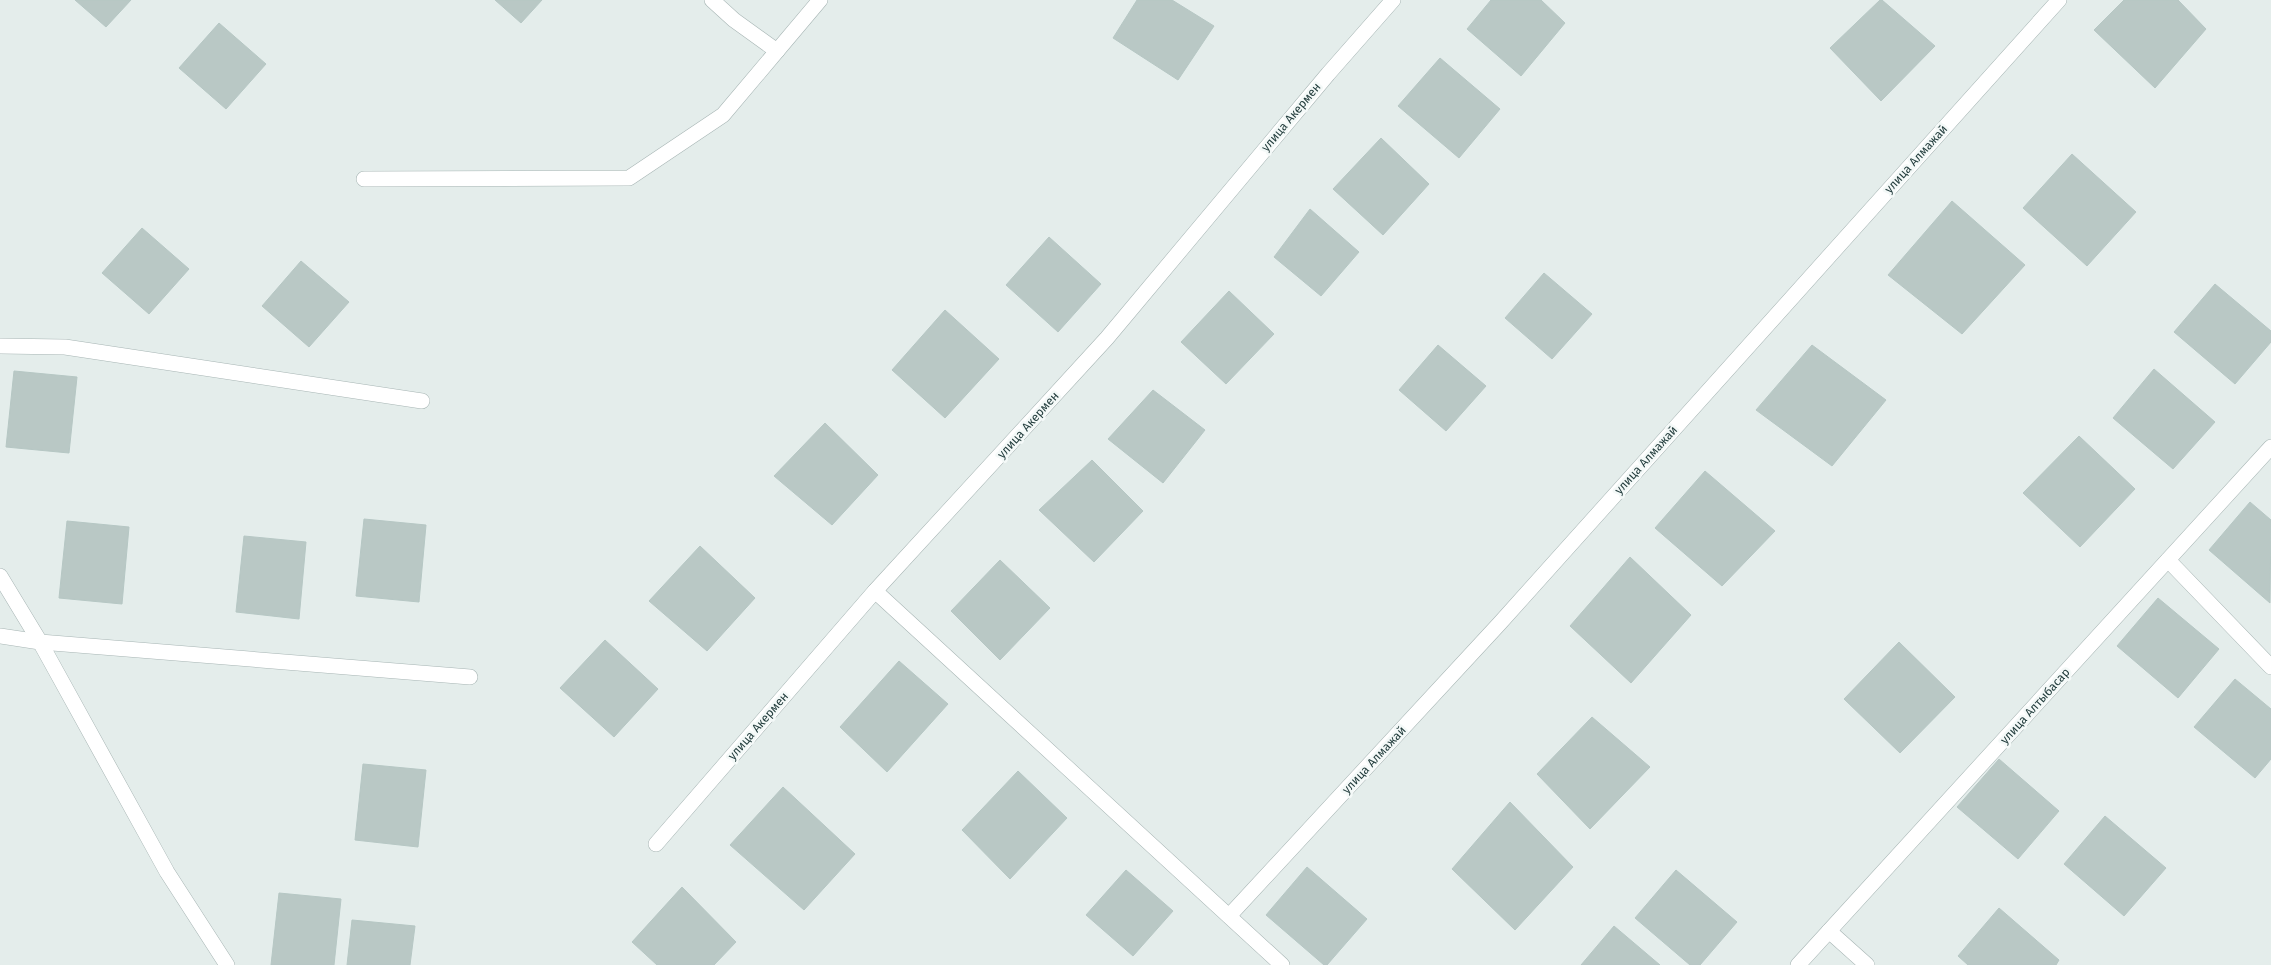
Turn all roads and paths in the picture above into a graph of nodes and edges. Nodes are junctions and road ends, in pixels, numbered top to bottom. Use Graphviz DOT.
graph roads {
  1 [pos="712,0"];
  2 [pos="820,0"];
  3 [pos="1393,0"];
  4 [pos="2059,0"];
  5 [pos="777,51"];
  6 [pos="364,179"];
  7 [pos="0,346"];
  8 [pos="422,401"];
  9 [pos="2271,447"];
  10 [pos="2168,560"];
  11 [pos="0,576"];
  12 [pos="875,591"];
  13 [pos="0,636"];
  14 [pos="40,642"];
  15 [pos="2271,667"];
  16 [pos="470,677"];
  17 [pos="656,844"];
  18 [pos="1229,916"];
  19 [pos="1829,931"];
  20 [pos="1275,963"];
  21 [pos="226,965"];
  22 [pos="1798,965"];
  23 [pos="1867,965"];
  1 -- 5 [label="street"];
  2 -- 5 [label="street"];
  3 -- 12 [label="street, улица Акермен"];
  4 -- 18 [label="street, улица Алмажай"];
  5 -- 6 [label="street"];
  7 -- 8 [label="street"];
  9 -- 10 [label="street, улица Алтыбасар"];
  10 -- 15 [label="street"];
  10 -- 19 [label="street, улица Алтыбасар"];
  11 -- 14 [label="street"];
  12 -- 17 [label="street, улица Акермен"];
  12 -- 18 [label="street"];
  13 -- 14 [label="street"];
  14 -- 16 [label="street"];
  14 -- 21 [label="street"];
  18 -- 20 [label="street"];
  19 -- 22 [label="street, улица Алтыбасар"];
  19 -- 23 [label="street"];
}
